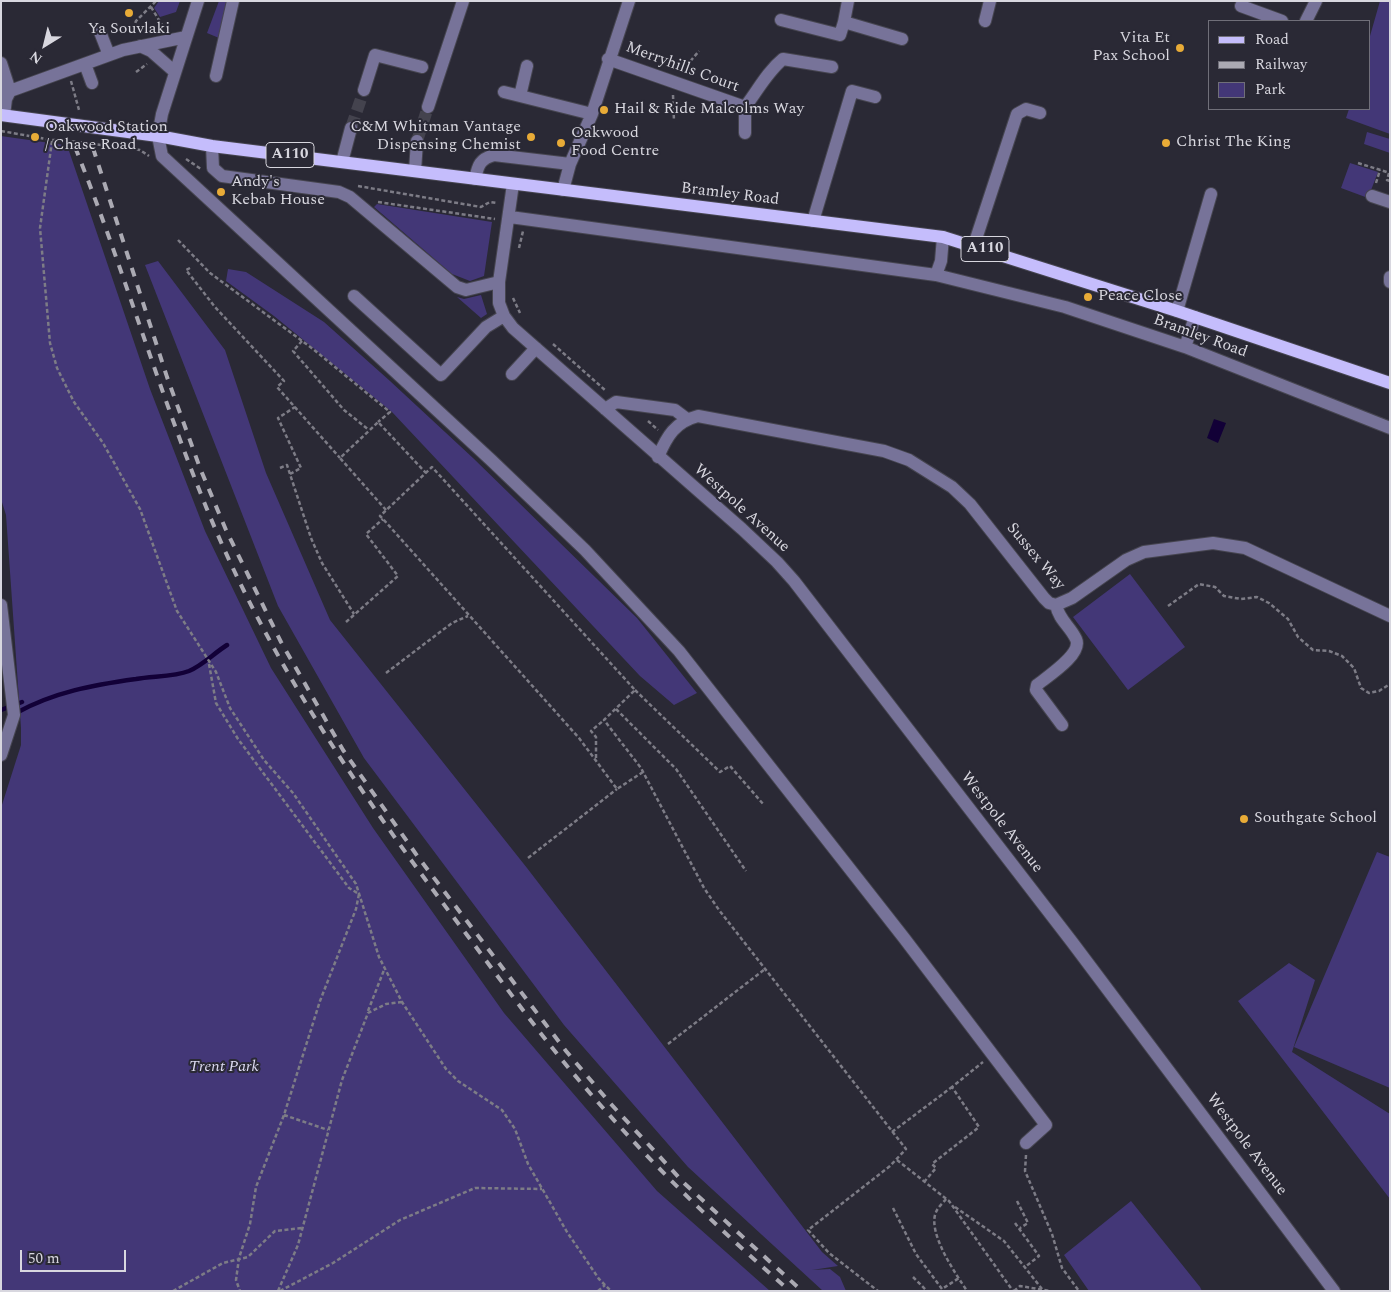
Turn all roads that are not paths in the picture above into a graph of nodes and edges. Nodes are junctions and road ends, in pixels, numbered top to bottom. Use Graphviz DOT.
graph roads {
  1 [pos="198,1"];
  2 [pos="232,1"];
  3 [pos="463,1"];
  4 [pos="629,1"];
  5 [pos="848,1"];
  6 [pos="990,1"];
  7 [pos="1316,1"];
  8 [pos="1241,6"];
  9 [pos="781,20"];
  10 [pos="1279,20"];
  11 [pos="1306,20"];
  12 [pos="985,21"];
  13 [pos="844,22"];
  14 [pos="100,32"];
  15 [pos="186,37"];
  16 [pos="902,39"];
  17 [pos="140,46"];
  18 [pos="109,55"];
  19 [pos="608,59"];
  20 [pos="1,63"];
  21 [pos="85,64"];
  22 [pos="528,66"];
  23 [pos="422,67"];
  24 [pos="832,67"];
  25 [pos="175,72"];
  26 [pos="216,76"];
  27 [pos="92,83"];
  28 [pos="364,90"];
  29 [pos="6,91"];
  30 [pos="504,92"];
  31 [pos="520,96"];
  32 [pos="875,97"];
  33 [pos="428,107"];
  34 [pos="745,107"];
  35 [pos="1040,113"];
  36 [pos="592,114"];
  37 [pos="3,115"];
  38 [pos="351,128"];
  39 [pos="745,133"];
  40 [pos="158,136"];
  41 [pos="417,141"];
  42 [pos="212,146"];
  43 [pos="342,162"];
  44 [pos="570,164"];
  45 [pos="415,171"];
  46 [pos="474,179"];
  47 [pos="513,184"];
  48 [pos="563,190"];
  49 [pos="1211,194"];
  50 [pos="1372,196"];
  51 [pos="1390,202"];
  52 [pos="510,217"];
  53 [pos="813,222"];
  54 [pos="942,237"];
  55 [pos="974,245"];
  56 [pos="936,275"];
  57 [pos="1390,278"];
  58 [pos="499,282"];
  59 [pos="1390,282"];
  60 [pos="354,296"];
  61 [pos="1177,311"];
  62 [pos="504,316"];
  63 [pos="1196,317"];
  64 [pos="1185,347"];
  65 [pos="536,348"];
  66 [pos="512,374"];
  67 [pos="1390,384"];
  68 [pos="605,409"];
  69 [pos="687,419"];
  70 [pos="1390,428"];
  71 [pos="658,457"];
  72 [pos="1,605"];
  73 [pos="1056,605"];
  74 [pos="1390,616"];
  75 [pos="1062,725"];
  76 [pos="1,755"];
  77 [pos="1026,1143"];
  78 [pos="1334,1291"];
  1 -- 15 [label="street"];
  2 -- 26 [label="street"];
  3 -- 33 [label="street"];
  4 -- 19 [label="street"];
  5 -- 13 [label="street"];
  6 -- 12 [label="street"];
  7 -- 11 [label="street"];
  8 -- 10 [label="street"];
  9 -- 13 [label="street"];
  13 -- 16 [label="street"];
  14 -- 18 [label="street"];
  15 -- 17 [label="street"];
  15 -- 25 [label="street"];
  17 -- 18 [label="street"];
  17 -- 25 [label="street"];
  18 -- 21 [label="street"];
  19 -- 34 [label="street, Merryhills Court"];
  19 -- 36 [label="street"];
  20 -- 29 [label="street"];
  21 -- 27 [label="street"];
  21 -- 29 [label="street"];
  22 -- 31 [label="street"];
  23 -- 28 [label="street"];
  24 -- 34 [label="street, Merryhills Court"];
  25 -- 40 [label="street"];
  29 -- 37 [label="street"];
  30 -- 31 [label="street"];
  31 -- 36 [label="street"];
  32 -- 53 [label="street"];
  34 -- 39 [label="street, Merryhills Court"];
  35 -- 55 [label="street"];
  36 -- 44 [label="street"];
  37 -- 40 [label="main road, Bramley Road / A110"];
  38 -- 43 [label="street"];
  40 -- 42 [label="main road, Bramley Road / A110"];
  40 -- 77 [label="street"];
  41 -- 45 [label="street"];
  42 -- 43 [label="main road, Bramley Road / A110"];
  42 -- 58 [label="street"];
  43 -- 45 [label="main road, Bramley Road / A110"];
  44 -- 46 [label="street"];
  44 -- 48 [label="street"];
  45 -- 46 [label="main road, Bramley Road / A110"];
  46 -- 47 [label="main road, Bramley Road / A110"];
  47 -- 48 [label="main road, Bramley Road / A110"];
  47 -- 52 [label="street"];
  48 -- 53 [label="main road, Bramley Road / A110"];
  49 -- 61 [label="street"];
  50 -- 51 [label="street"];
  52 -- 56 [label="street, Bramley Road"];
  52 -- 58 [label="street"];
  53 -- 54 [label="main road, Bramley Road / A110"];
  54 -- 55 [label="main road, Bramley Road / A110"];
  54 -- 56 [label="street"];
  55 -- 61 [label="main road, Bramley Road / A110"];
  56 -- 64 [label="street, Bramley Road"];
  57 -- 59 [label="street"];
  58 -- 62 [label="street"];
  60 -- 62 [label="street"];
  61 -- 63 [label="main road, Bramley Road / A110"];
  62 -- 65 [label="street"];
  63 -- 64 [label="street"];
  63 -- 67 [label="main road, Bramley Road / A110"];
  64 -- 70 [label="street, Bramley Road"];
  65 -- 66 [label="street"];
  65 -- 68 [label="street"];
  68 -- 69 [label="street, Sussex Way"];
  68 -- 71 [label="street, Westpole Avenue"];
  69 -- 71 [label="street"];
  69 -- 73 [label="street, Sussex Way"];
  71 -- 78 [label="street, Westpole Avenue"];
  72 -- 76 [label="street"];
  73 -- 74 [label="street, Sussex Way"];
  73 -- 75 [label="street"];
}
